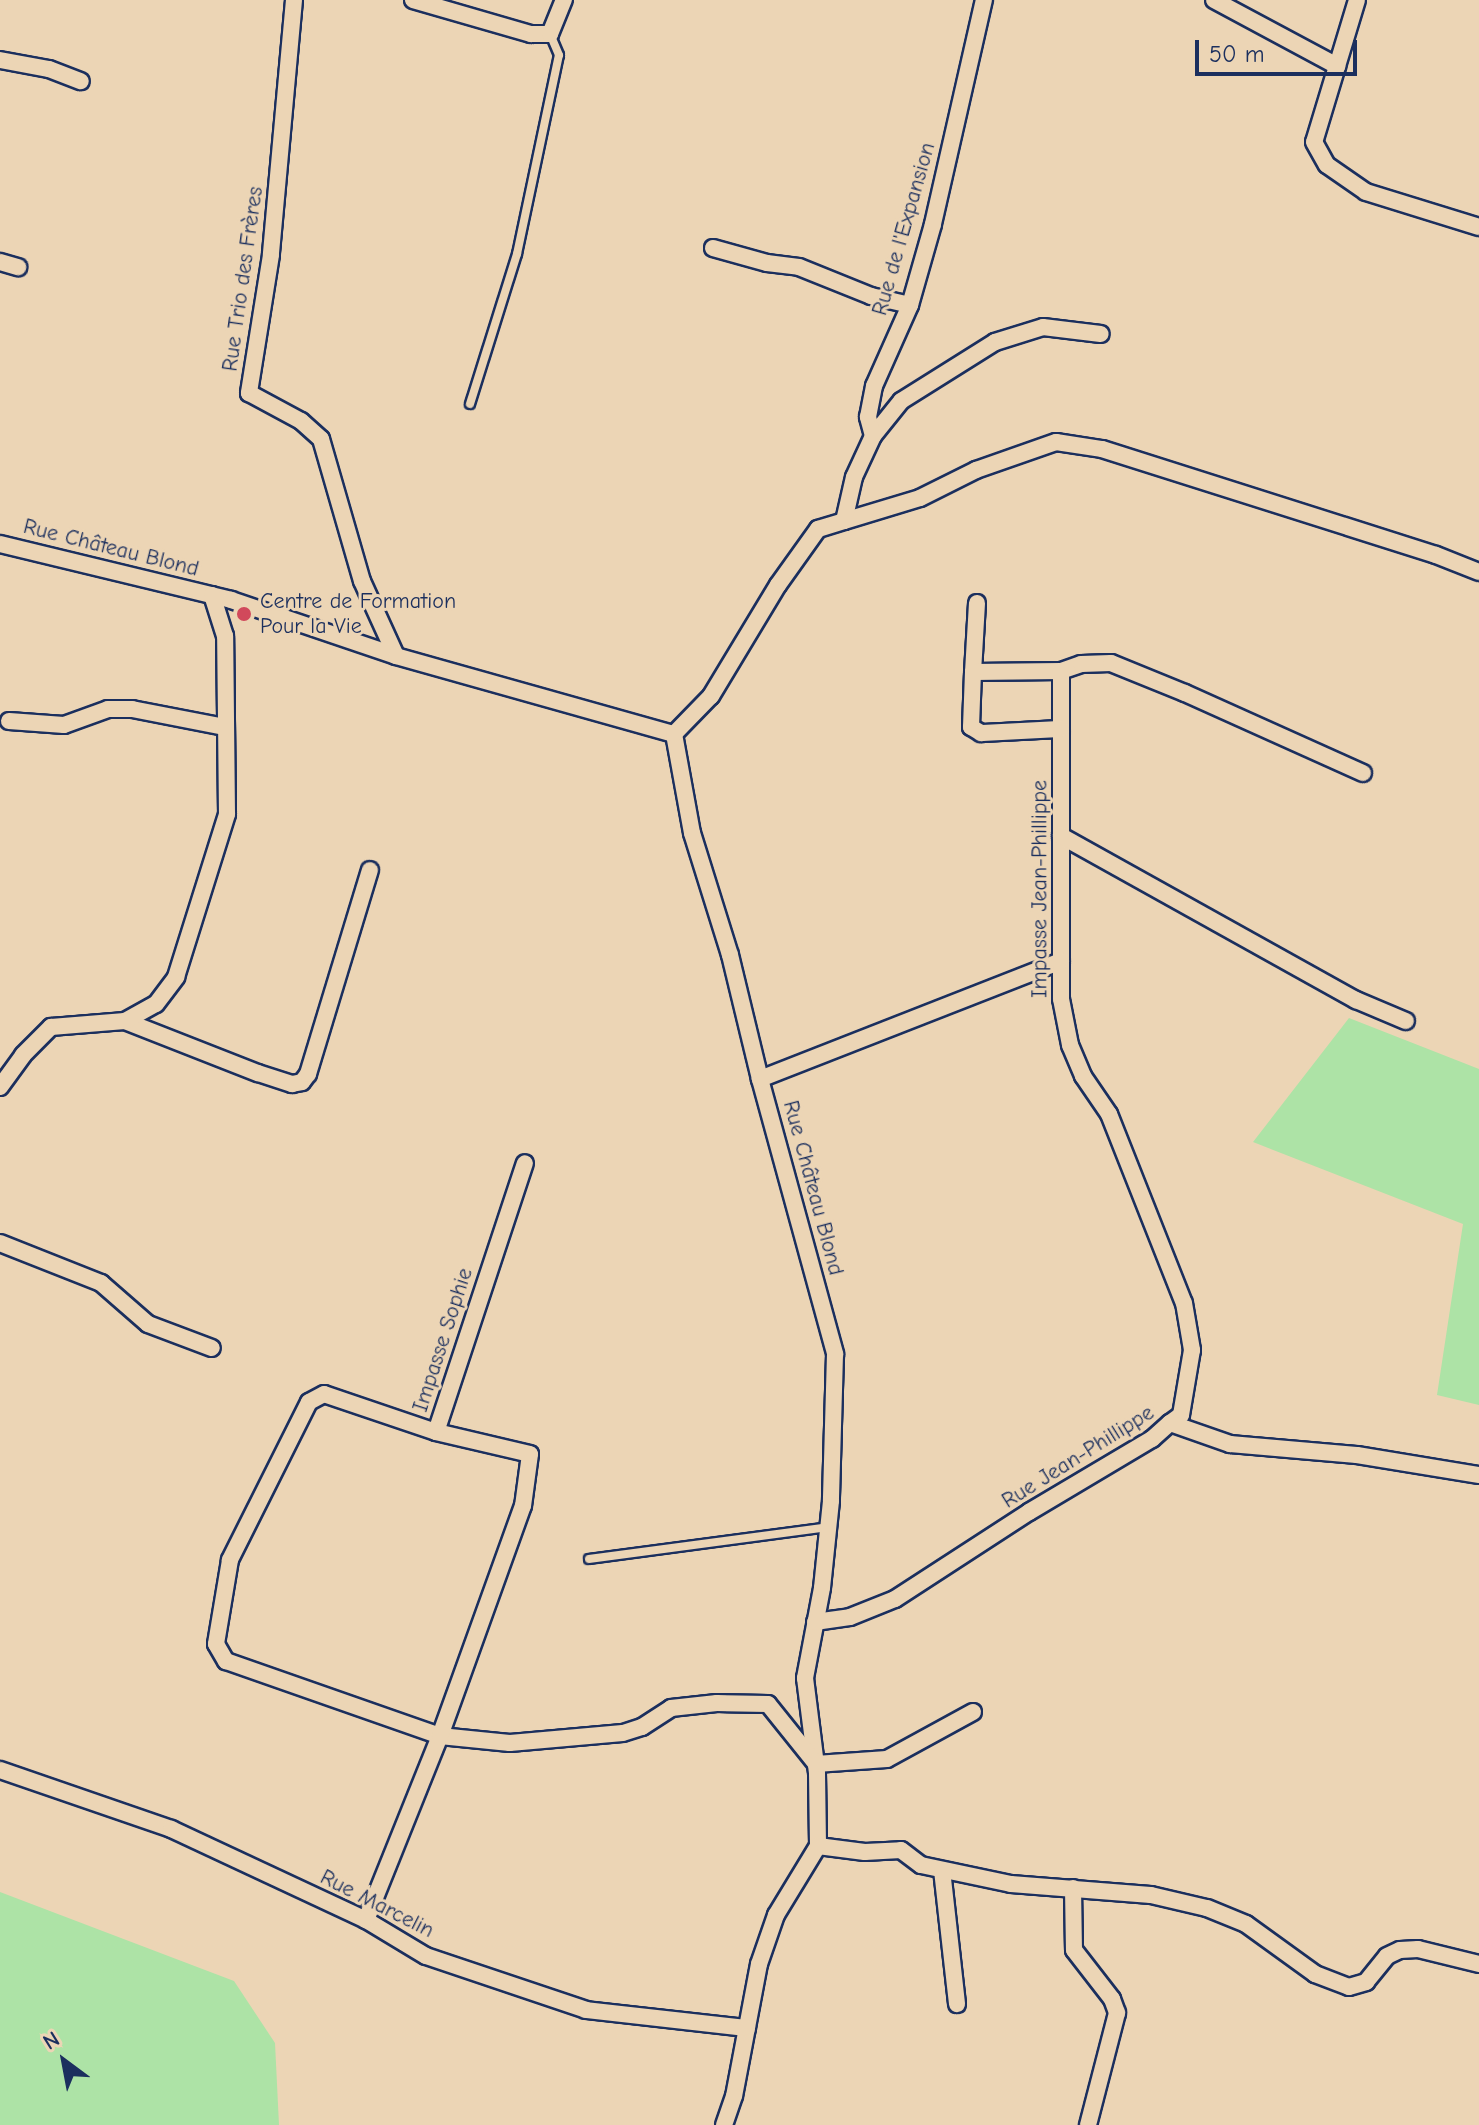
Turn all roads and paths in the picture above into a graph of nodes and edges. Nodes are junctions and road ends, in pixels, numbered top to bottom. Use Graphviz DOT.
graph roads {
  1 [pos="294,0"];
  2 [pos="413,0"];
  3 [pos="564,0"];
  4 [pos="984,0"];
  5 [pos="1214,0"];
  6 [pos="1357,0"];
  7 [pos="550,34"];
  8 [pos="0,60"];
  9 [pos="1337,66"];
  10 [pos="81,81"];
  11 [pos="1479,227"];
  12 [pos="713,248"];
  13 [pos="0,262"];
  14 [pos="18,267"];
  15 [pos="910,305"];
  16 [pos="1101,334"];
  17 [pos="470,404"];
  18 [pos="873,436"];
  19 [pos="844,521"];
  20 [pos="0,544"];
  21 [pos="1479,572"];
  22 [pos="212,595"];
  23 [pos="977,603"];
  24 [pos="396,656"];
  25 [pos="1061,671"];
  26 [pos="973,672"];
  27 [pos="9,721"];
  28 [pos="225,727"];
  29 [pos="1061,729"];
  30 [pos="674,734"];
  31 [pos="1363,773"];
  32 [pos="1061,836"];
  33 [pos="370,870"];
  34 [pos="1061,961"];
  35 [pos="125,1021"];
  36 [pos="1406,1021"];
  37 [pos="760,1079"];
  38 [pos="0,1087"];
  39 [pos="525,1163"];
  40 [pos="0,1243"];
  41 [pos="212,1348"];
  42 [pos="1170,1423"];
  43 [pos="436,1432"];
  44 [pos="1479,1475"];
  45 [pos="828,1527"];
  46 [pos="589,1559"];
  47 [pos="815,1622"];
  48 [pos="973,1712"];
  49 [pos="440,1736"];
  50 [pos="816,1764"];
  51 [pos="0,1770"];
  52 [pos="818,1846"];
  53 [pos="942,1870"];
  54 [pos="1073,1888"];
  55 [pos="366,1920"];
  56 [pos="1479,1964"];
  57 [pos="957,2004"];
  58 [pos="747,2028"];
  59 [pos="724,2125"];
  60 [pos="1088,2125"];
  1 -- 24 [label="street, Rue Trio des Frères"];
  2 -- 7 [label="street"];
  3 -- 7 [label="street"];
  4 -- 15 [label="street, Rue de l'Expansion"];
  5 -- 9 [label="street"];
  6 -- 9 [label="street"];
  7 -- 17 [label="lane"];
  8 -- 10 [label="street"];
  9 -- 11 [label="street"];
  12 -- 15 [label="street"];
  13 -- 14 [label="street"];
  15 -- 18 [label="street, Rue de l'Expansion"];
  16 -- 18 [label="street"];
  18 -- 19 [label="street, Rue de l'Expansion"];
  19 -- 21 [label="street"];
  19 -- 30 [label="street"];
  20 -- 22 [label="street, Rue Château Blond"];
  22 -- 24 [label="street, Rue Château Blond"];
  22 -- 28 [label="street, Rue Château Blond"];
  23 -- 26 [label="street"];
  24 -- 30 [label="street, Rue Château Blond"];
  25 -- 26 [label="street"];
  25 -- 29 [label="street, Impasse Jean-Phillippe"];
  25 -- 31 [label="street"];
  26 -- 29 [label="street"];
  27 -- 28 [label="street"];
  28 -- 35 [label="street, Rue Château Blond"];
  29 -- 32 [label="street, Impasse Jean-Phillippe"];
  30 -- 37 [label="street, Rue Château Blond"];
  32 -- 34 [label="street, Impasse Jean-Phillippe"];
  32 -- 36 [label="street"];
  33 -- 35 [label="street"];
  34 -- 37 [label="street"];
  34 -- 42 [label="street, Impasse Jean-Phillippe"];
  35 -- 38 [label="street, Rue Château Blond"];
  37 -- 45 [label="street, Rue Château Blond"];
  39 -- 43 [label="street, Impasse Sophie"];
  40 -- 41 [label="street"];
  42 -- 44 [label="street, Rue Jean-Phillippe"];
  42 -- 47 [label="street, Rue Jean-Phillippe"];
  43 -- 49 [label="street, Impasse Sophie"];
  43 -- 49 [label="street"];
  45 -- 46 [label="lane"];
  45 -- 47 [label="street, Rue Château Blond"];
  47 -- 50 [label="street, Rue Château Blond"];
  48 -- 50 [label="street"];
  49 -- 50 [label="street"];
  49 -- 55 [label="street, Impasse Sophie"];
  50 -- 52 [label="street, Rue Château Blond"];
  51 -- 55 [label="street, Rue Marcelin"];
  52 -- 53 [label="street"];
  52 -- 58 [label="street"];
  53 -- 54 [label="street"];
  53 -- 57 [label="street"];
  54 -- 56 [label="street"];
  54 -- 60 [label="street"];
  55 -- 58 [label="street, Rue Marcelin"];
  58 -- 59 [label="street"];
}
